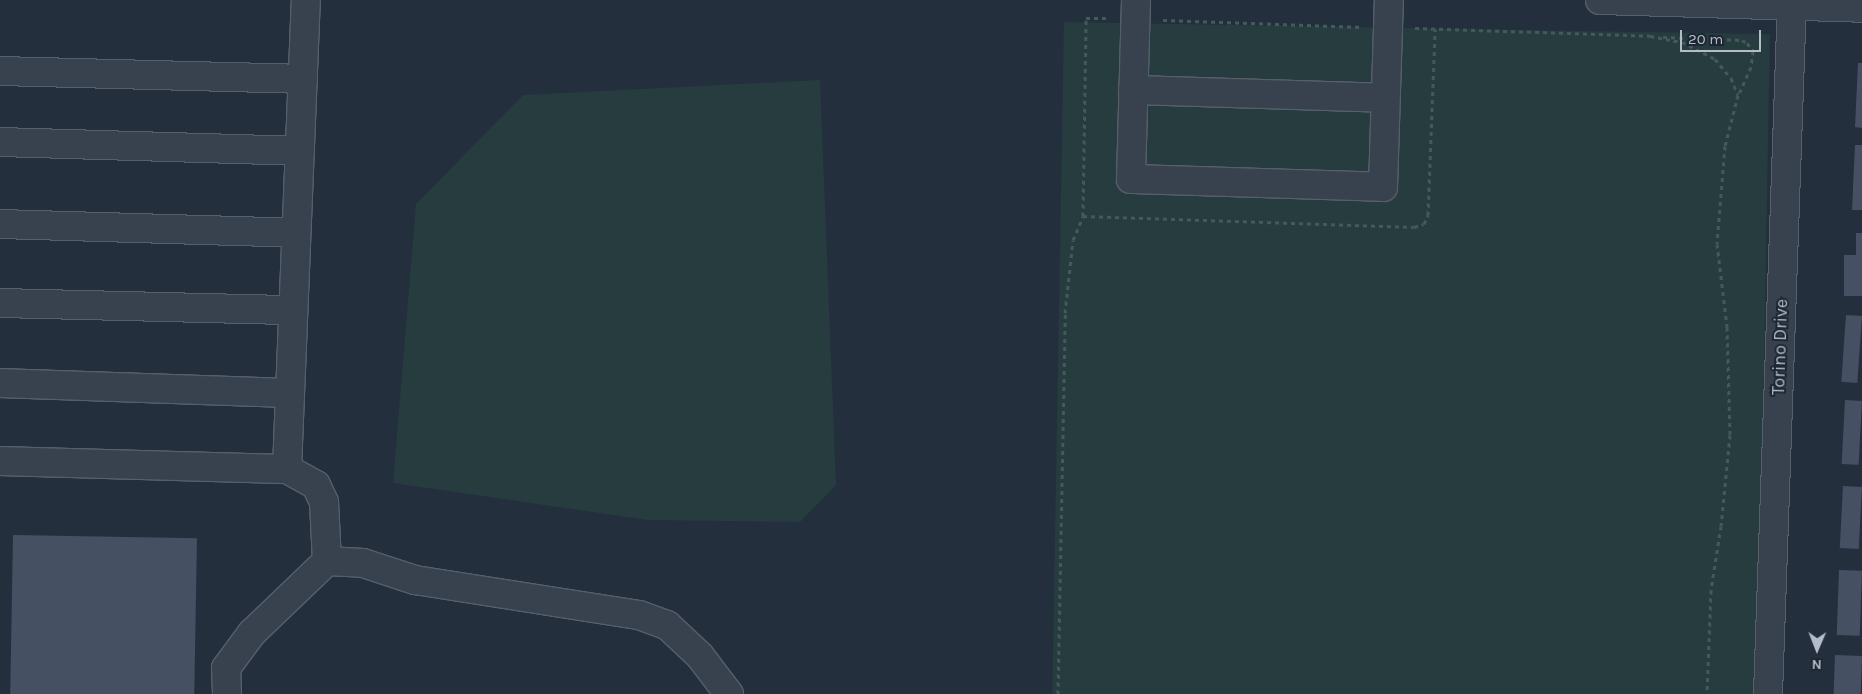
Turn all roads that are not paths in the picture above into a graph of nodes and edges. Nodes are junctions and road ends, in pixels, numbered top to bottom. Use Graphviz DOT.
graph roads {
  1 [pos="306,0"];
  2 [pos="1389,0"];
  3 [pos="1600,0"];
  4 [pos="1792,3"];
  5 [pos="1862,8"];
  6 [pos="1136,10"];
  7 [pos="0,71"];
  8 [pos="303,79"];
  9 [pos="1133,90"];
  10 [pos="1385,98"];
  11 [pos="0,142"];
  12 [pos="300,151"];
  13 [pos="0,224"];
  14 [pos="296,234"];
  15 [pos="0,303"];
  16 [pos="293,310"];
  17 [pos="0,383"];
  18 [pos="290,394"];
  19 [pos="0,461"];
  20 [pos="287,468"];
  21 [pos="327,561"];
  22 [pos="726,692"];
  23 [pos="227,694"];
  24 [pos="1768,694"];
  1 -- 8 [label="street"];
  2 -- 10 [label="street"];
  3 -- 4 [label="street"];
  4 -- 5 [label="street"];
  4 -- 24 [label="street, Torino Drive"];
  6 -- 9 [label="street"];
  7 -- 8 [label="street"];
  8 -- 12 [label="street"];
  9 -- 10 [label="street"];
  9 -- 10 [label="street"];
  11 -- 12 [label="street"];
  12 -- 14 [label="street"];
  13 -- 14 [label="street"];
  14 -- 16 [label="street"];
  15 -- 16 [label="street"];
  16 -- 18 [label="street"];
  17 -- 18 [label="street"];
  18 -- 20 [label="street"];
  19 -- 20 [label="street"];
  20 -- 21 [label="street"];
  21 -- 22 [label="street"];
  21 -- 23 [label="street"];
}
